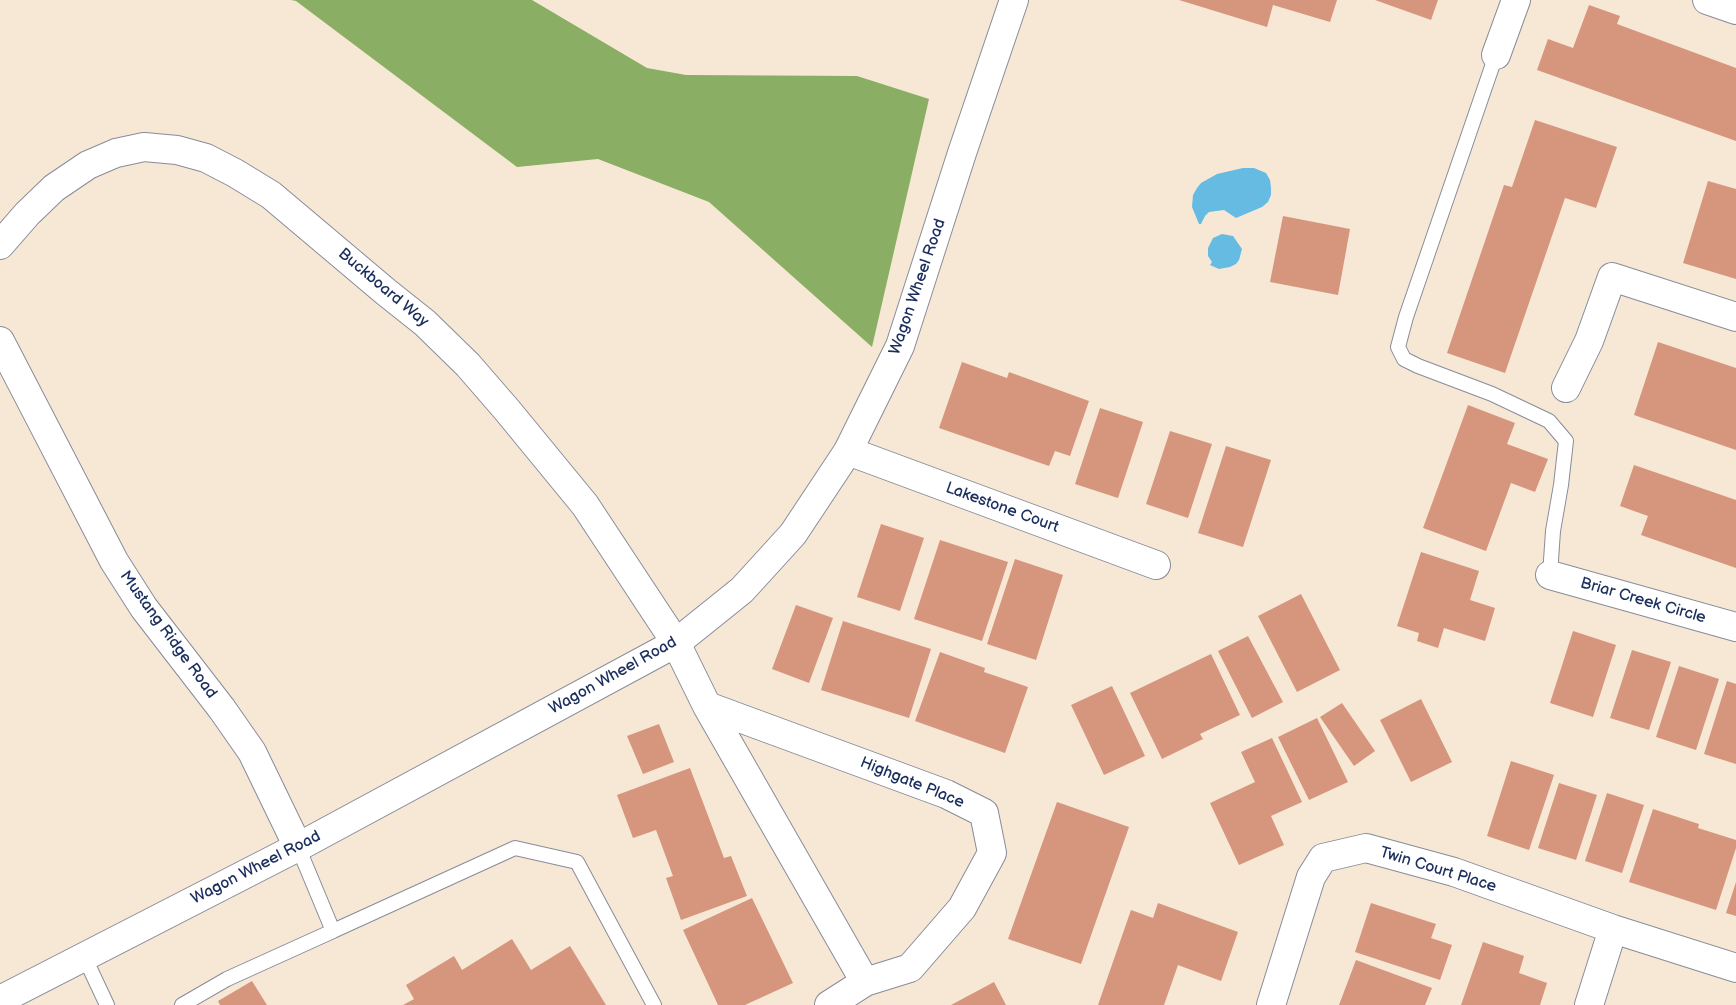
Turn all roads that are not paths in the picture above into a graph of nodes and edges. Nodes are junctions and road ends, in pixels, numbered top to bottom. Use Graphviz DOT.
graph roads {
  1 [pos="1014,0"];
  2 [pos="1516,0"];
  3 [pos="1707,0"];
  4 [pos="1736,10"];
  5 [pos="1496,55"];
  6 [pos="0,245"];
  7 [pos="1736,317"];
  8 [pos="0,341"];
  9 [pos="1566,388"];
  10 [pos="848,451"];
  11 [pos="1156,565"];
  12 [pos="1550,575"];
  13 [pos="1736,627"];
  14 [pos="676,643"];
  15 [pos="707,706"];
  16 [pos="298,848"];
  17 [pos="1613,929"];
  18 [pos="333,931"];
  19 [pos="84,956"];
  20 [pos="1736,968"];
  21 [pos="864,982"];
  22 [pos="0,1000"];
  23 [pos="107,1005"];
  24 [pos="182,1005"];
  25 [pos="654,1005"];
  26 [pos="829,1005"];
  27 [pos="1271,1005"];
  28 [pos="1589,1005"];
  1 -- 10 [label="street, Wagon Wheel Road"];
  2 -- 5 [label="street"];
  3 -- 4 [label="street"];
  5 -- 12 [label="lane"];
  6 -- 14 [label="street, Buckboard Way"];
  7 -- 9 [label="street"];
  8 -- 16 [label="street, Mustang Ridge Road"];
  10 -- 11 [label="street, Lakestone Court"];
  10 -- 14 [label="street, Wagon Wheel Road"];
  12 -- 13 [label="street, Briar Creek Circle"];
  14 -- 15 [label="street"];
  14 -- 16 [label="street, Wagon Wheel Road"];
  15 -- 21 [label="street"];
  15 -- 21 [label="street, Highgate Place"];
  16 -- 18 [label="lane"];
  16 -- 19 [label="street, Wagon Wheel Road"];
  17 -- 20 [label="street, Twin Court Place"];
  17 -- 27 [label="street, Twin Court Place"];
  17 -- 28 [label="street"];
  18 -- 24 [label="lane"];
  18 -- 25 [label="lane"];
  19 -- 22 [label="street, Wagon Wheel Road"];
  19 -- 23 [label="lane"];
  21 -- 26 [label="street, Highgate Place"];
}
